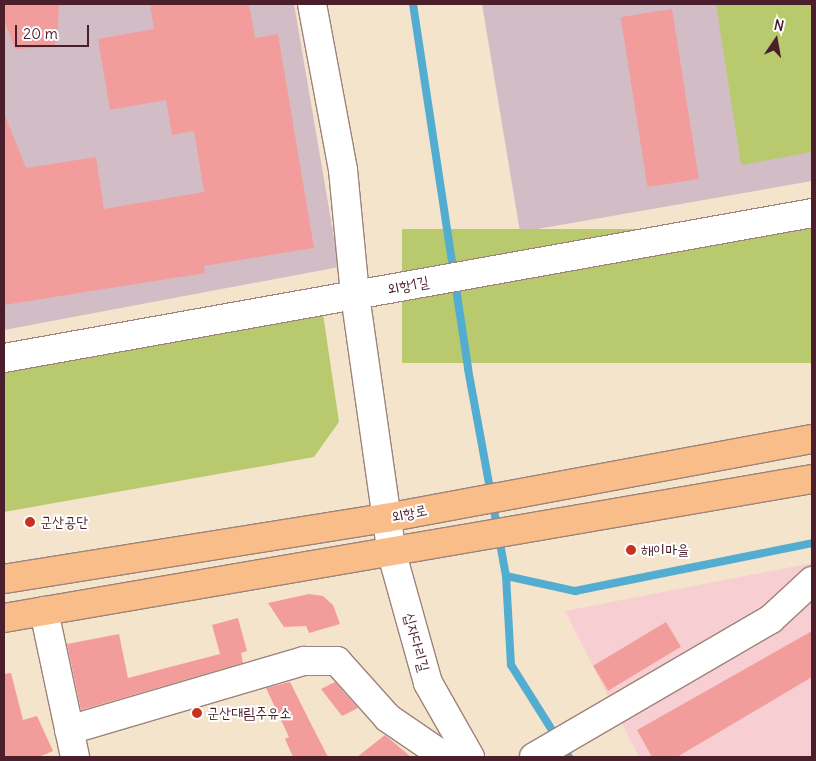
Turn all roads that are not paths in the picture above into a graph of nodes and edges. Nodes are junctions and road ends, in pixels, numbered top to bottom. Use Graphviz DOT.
graph roads {
  1 [pos="312,4"];
  2 [pos="812,213"];
  3 [pos="355,296"];
  4 [pos="4,358"];
  5 [pos="812,439"];
  6 [pos="812,479"];
  7 [pos="386,518"];
  8 [pos="392,554"];
  9 [pos="4,579"];
  10 [pos="812,581"];
  11 [pos="44,611"];
  12 [pos="4,618"];
  13 [pos="70,730"];
  14 [pos="551,747"];
  15 [pos="75,757"];
  16 [pos="445,757"];
  17 [pos="470,757"];
  1 -- 3 [label="street, 십자다리길"];
  2 -- 3 [label="street, 외항1길"];
  3 -- 4 [label="street, 외항1길"];
  3 -- 7 [label="street, 십자다리길"];
  5 -- 7 [label="main road, 외항로"];
  6 -- 8 [label="main road"];
  7 -- 8 [label="street, 십자다리길"];
  7 -- 9 [label="main road, 외항로"];
  8 -- 11 [label="main road"];
  8 -- 17 [label="street, 십자다리길"];
  10 -- 14 [label="street"];
  11 -- 12 [label="main road"];
  11 -- 13 [label="street"];
  13 -- 15 [label="street"];
  13 -- 16 [label="street"];
}
